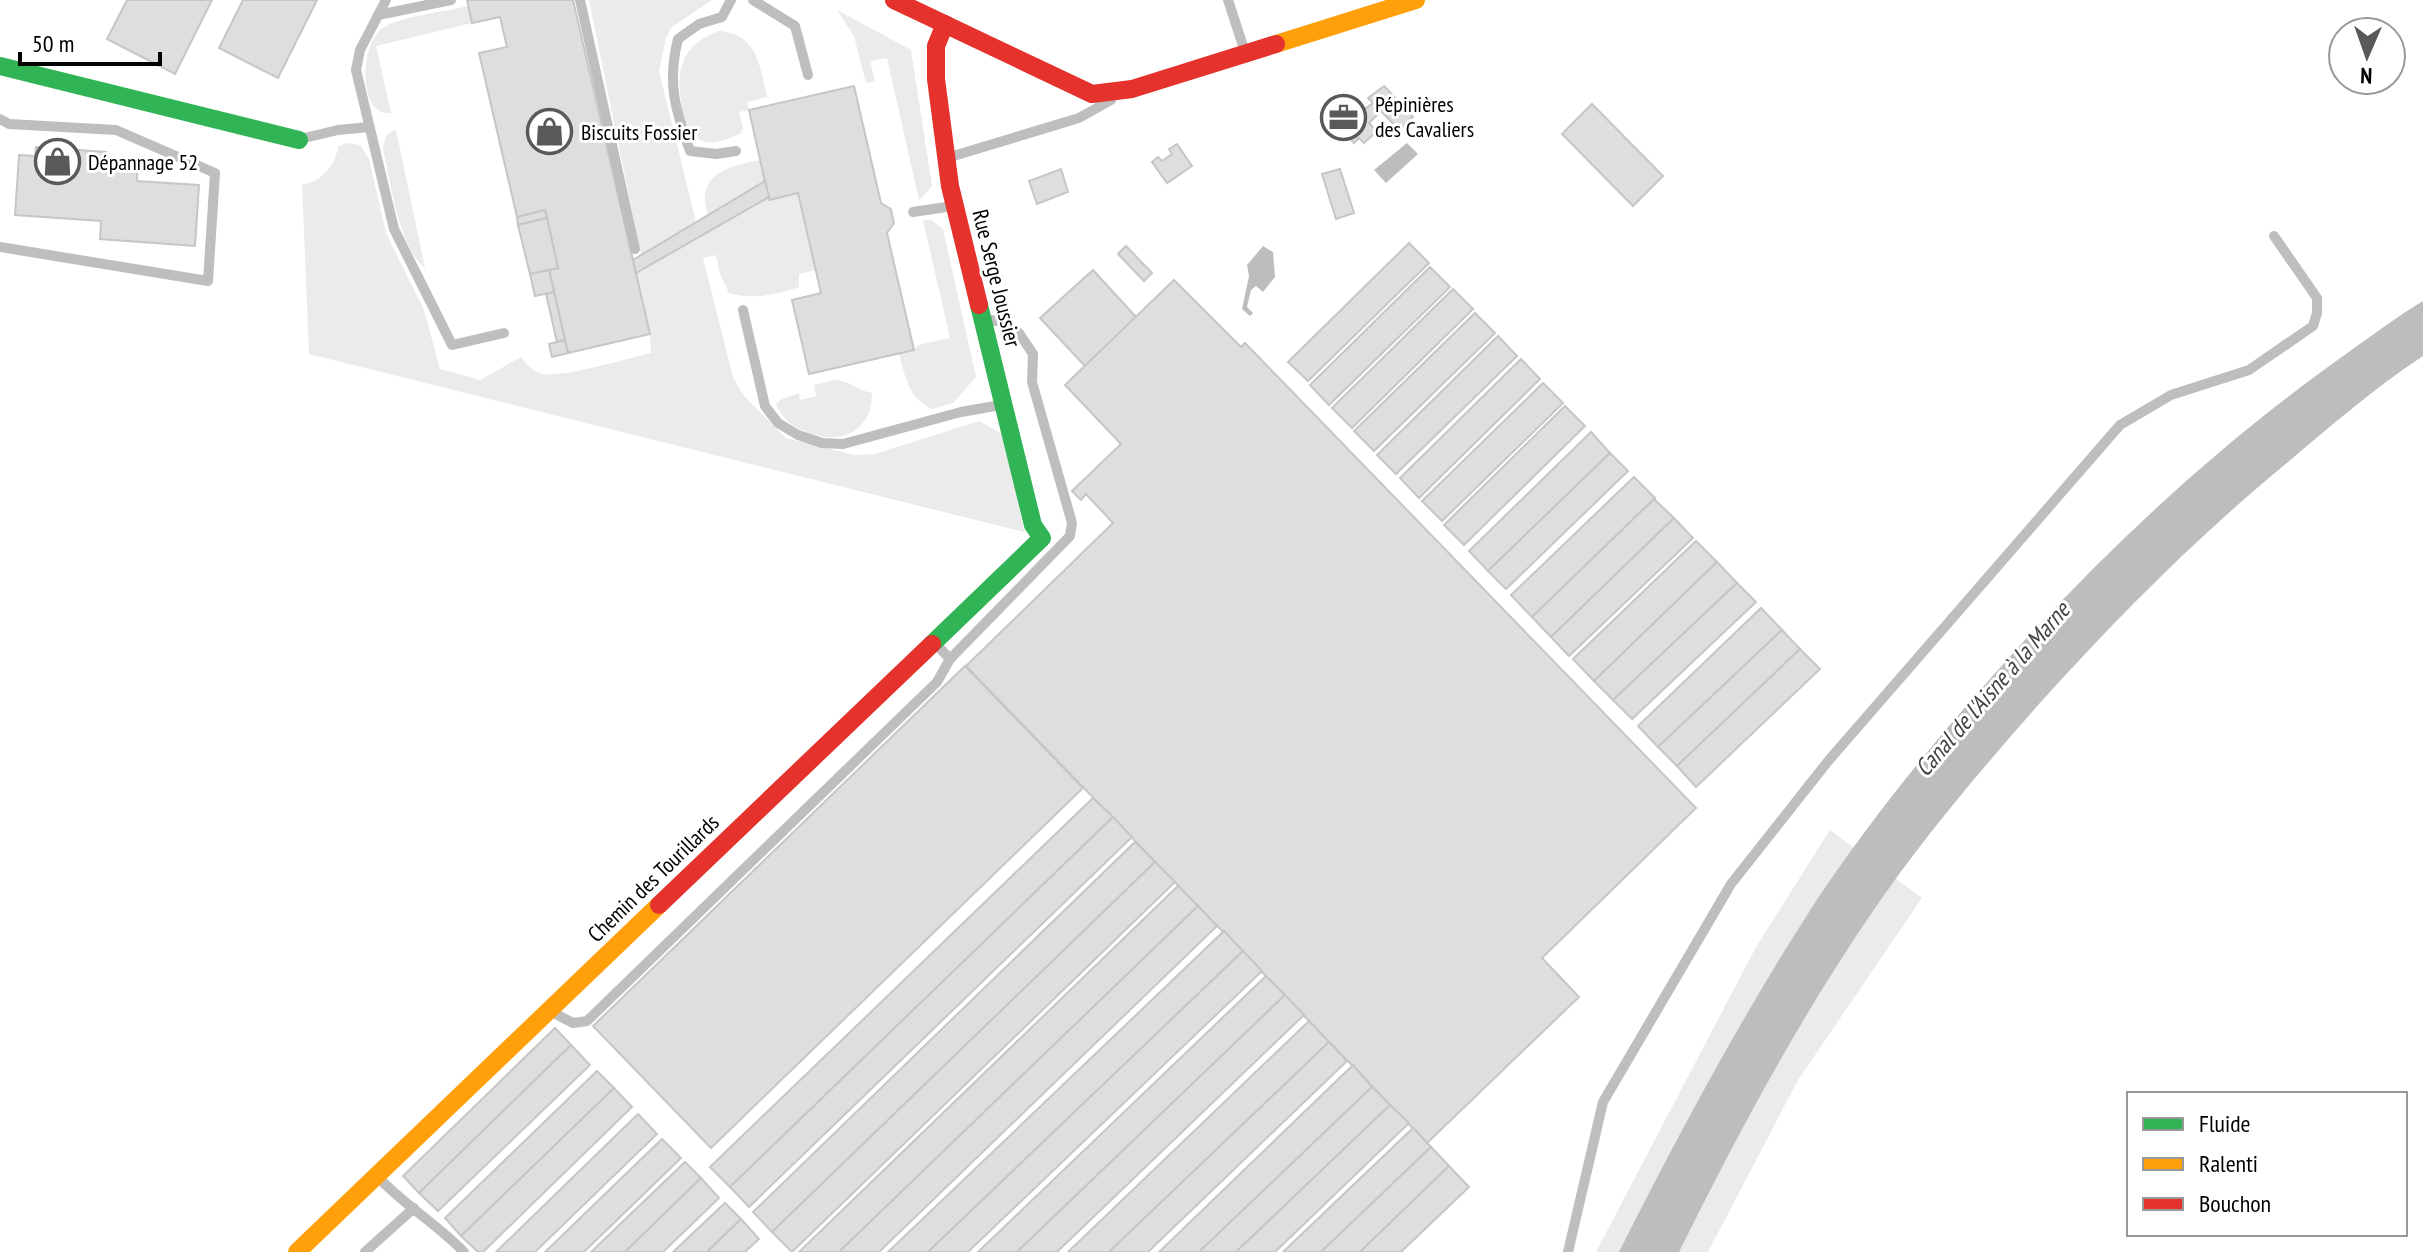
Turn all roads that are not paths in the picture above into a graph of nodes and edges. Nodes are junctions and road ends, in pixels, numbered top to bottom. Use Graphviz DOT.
graph roads {
  1 [pos="386,0"];
  2 [pos="451,0"];
  3 [pos="580,0"];
  4 [pos="731,0"];
  5 [pos="753,0"];
  6 [pos="894,0"];
  7 [pos="1228,0"];
  8 [pos="1416,0"];
  9 [pos="378,15"];
  10 [pos="935,15"];
  11 [pos="1246,54"];
  12 [pos="0,66"];
  13 [pos="808,75"];
  14 [pos="1121,90"];
  15 [pos="0,119"];
  16 [pos="369,127"];
  17 [pos="299,140"];
  18 [pos="736,151"];
  19 [pos="947,158"];
  20 [pos="955,205"];
  21 [pos="913,212"];
  22 [pos="2274,236"];
  23 [pos="0,247"];
  24 [pos="635,249"];
  25 [pos="743,310"];
  26 [pos="983,319"];
  27 [pos="504,333"];
  28 [pos="1003,404"];
  29 [pos="1042,538"];
  30 [pos="935,643"];
  31 [pos="950,659"];
  32 [pos="549,1011"];
  33 [pos="377,1176"];
  34 [pos="414,1208"];
  35 [pos="297,1252"];
  36 [pos="365,1252"];
  37 [pos="464,1252"];
  38 [pos="1568,1252"];
  1 -- 9 [label="lane"];
  2 -- 9 [label="lane"];
  3 -- 24 [label="lane"];
  4 -- 18 [label="lane"];
  5 -- 13 [label="lane"];
  6 -- 10 [label="street"];
  7 -- 11 [label="lane"];
  8 -- 11 [label="street"];
  9 -- 16 [label="lane"];
  10 -- 14 [label="street"];
  10 -- 19 [label="street, Rue Serge Joussier"];
  11 -- 14 [label="street"];
  12 -- 17 [label="street"];
  14 -- 19 [label="lane"];
  15 -- 23 [label="lane"];
  16 -- 17 [label="lane"];
  16 -- 27 [label="lane"];
  19 -- 20 [label="street, Rue Serge Joussier"];
  20 -- 21 [label="lane"];
  20 -- 26 [label="street, Rue Serge Joussier"];
  22 -- 38 [label="lane"];
  25 -- 28 [label="lane"];
  26 -- 28 [label="street, Rue Serge Joussier"];
  26 -- 31 [label="lane"];
  28 -- 29 [label="street, Rue Serge Joussier"];
  29 -- 30 [label="street, Chemin des Tourillards"];
  30 -- 31 [label="lane"];
  30 -- 32 [label="street, Chemin des Tourillards"];
  31 -- 32 [label="lane"];
  32 -- 33 [label="street, Chemin des Tourillards"];
  33 -- 34 [label="lane"];
  33 -- 35 [label="street, Chemin des Tourillards"];
  34 -- 36 [label="lane"];
  34 -- 37 [label="lane"];
}
